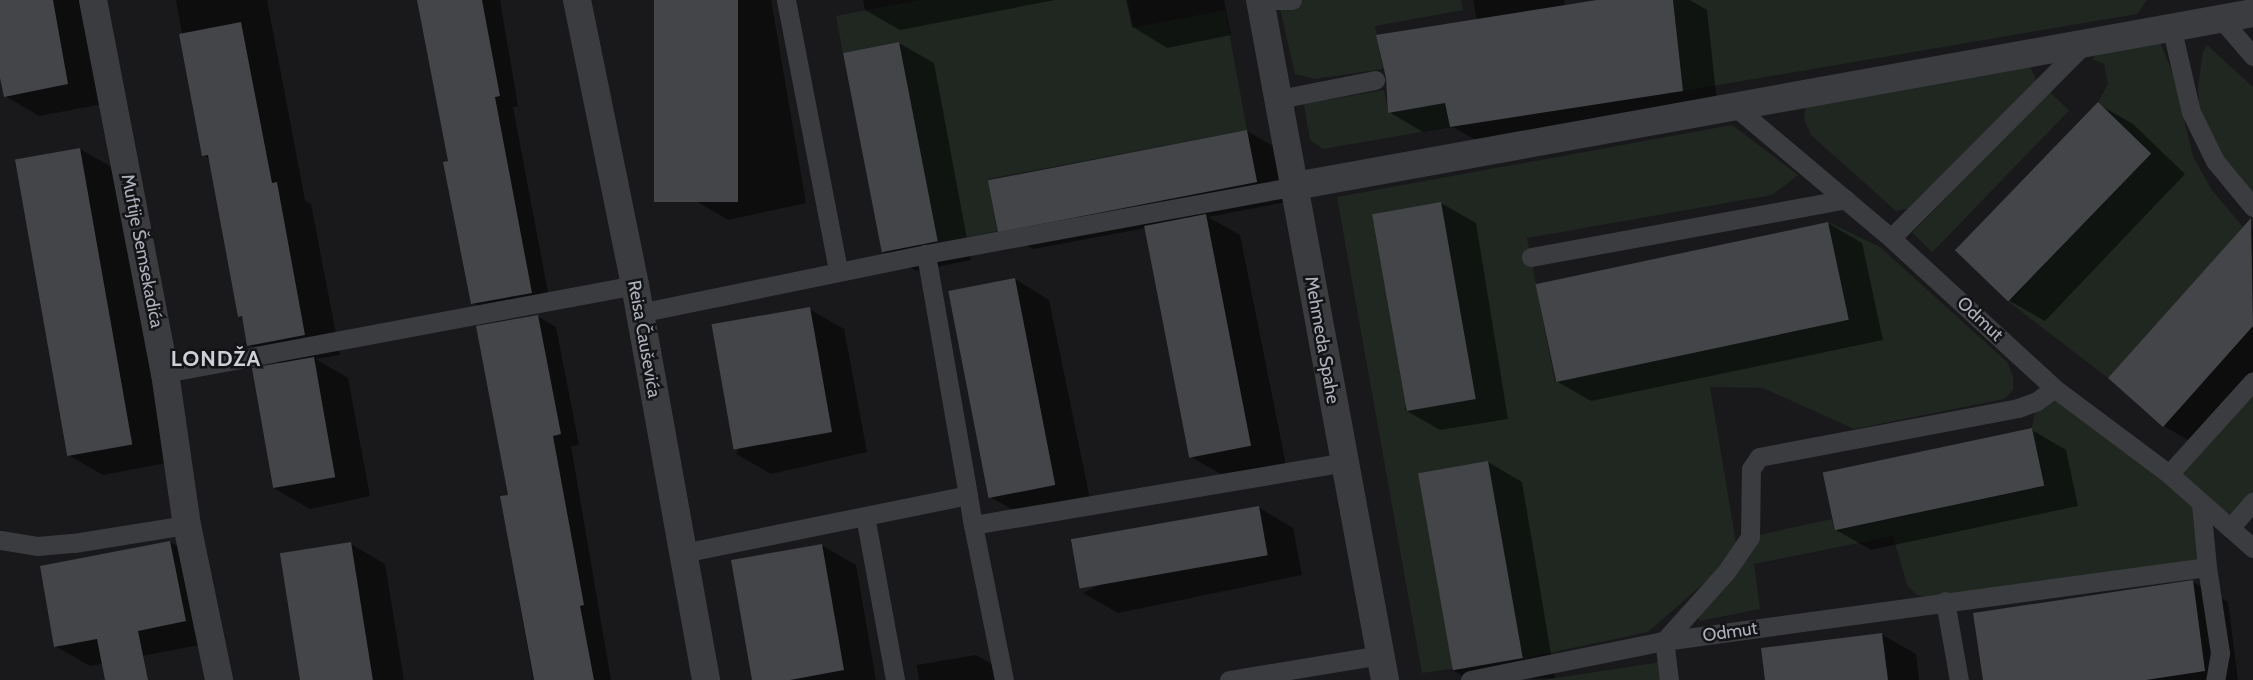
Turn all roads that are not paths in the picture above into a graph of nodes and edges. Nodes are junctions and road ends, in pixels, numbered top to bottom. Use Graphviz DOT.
graph roads {
  1 [pos="94,0"];
  2 [pos="577,0"];
  3 [pos="786,0"];
  4 [pos="1260,0"];
  5 [pos="1268,0"];
  6 [pos="1292,0"];
  7 [pos="2253,13"];
  8 [pos="2222,20"];
  9 [pos="2172,30"];
  10 [pos="2084,44"];
  11 [pos="2253,56"];
  12 [pos="1375,80"];
  13 [pos="1279,100"];
  14 [pos="1733,105"];
  15 [pos="1295,186"];
  16 [pos="1846,199"];
  17 [pos="2253,207"];
  18 [pos="1891,238"];
  19 [pos="926,254"];
  20 [pos="1531,257"];
  21 [pos="838,271"];
  22 [pos="634,285"];
  23 [pos="639,313"];
  24 [pos="165,373"];
  25 [pos="2253,381"];
  26 [pos="2054,388"];
  27 [pos="1344,462"];
  28 [pos="2169,474"];
  29 [pos="968,495"];
  30 [pos="2253,502"];
  31 [pos="2201,503"];
  32 [pos="865,516"];
  33 [pos="187,525"];
  34 [pos="973,525"];
  35 [pos="2230,528"];
  36 [pos="0,540"];
  37 [pos="2253,548"];
  38 [pos="683,552"];
  39 [pos="2207,567"];
  40 [pos="1946,602"];
  41 [pos="1664,642"];
  42 [pos="1382,667"];
  43 [pos="219,680"];
  44 [pos="706,680"];
  45 [pos="895,680"];
  46 [pos="1004,680"];
  47 [pos="1229,680"];
  48 [pos="1470,680"];
  49 [pos="1669,680"];
  50 [pos="1959,680"];
  51 [pos="2215,680"];
  1 -- 24 [label="street, Muftije Šemsekadića"];
  2 -- 22 [label="street, Reisa Čauševića"];
  3 -- 21 [label="lane"];
  4 -- 13 [label="street, Mehmeda Spahe"];
  5 -- 6 [label="lane"];
  7 -- 8 [label="street"];
  8 -- 9 [label="street"];
  8 -- 11 [label="lane"];
  9 -- 10 [label="street"];
  9 -- 17 [label="lane"];
  10 -- 14 [label="street"];
  10 -- 18 [label="lane"];
  12 -- 13 [label="lane"];
  13 -- 15 [label="street, Mehmeda Spahe"];
  14 -- 15 [label="street"];
  14 -- 16 [label="lane, Odmut"];
  15 -- 19 [label="lane"];
  15 -- 27 [label="street, Mehmeda Spahe"];
  16 -- 18 [label="lane, Odmut"];
  16 -- 20 [label="lane"];
  18 -- 26 [label="lane, Odmut"];
  19 -- 21 [label="lane"];
  19 -- 29 [label="lane"];
  21 -- 23 [label="lane"];
  22 -- 23 [label="street, Reisa Čauševića"];
  22 -- 24 [label="lane"];
  23 -- 38 [label="street, Reisa Čauševića"];
  24 -- 33 [label="street, Muftije Šemsekadića"];
  25 -- 28 [label="lane"];
  26 -- 28 [label="lane, Odmut"];
  26 -- 41 [label="lane"];
  27 -- 34 [label="lane"];
  27 -- 42 [label="street, Mehmeda Spahe"];
  28 -- 31 [label="lane, Odmut"];
  29 -- 32 [label="lane"];
  29 -- 34 [label="lane"];
  30 -- 35 [label="lane"];
  31 -- 35 [label="lane, Odmut"];
  31 -- 39 [label="lane"];
  32 -- 38 [label="lane"];
  32 -- 45 [label="lane"];
  33 -- 36 [label="lane"];
  33 -- 43 [label="street, Muftije Šemsekadića"];
  34 -- 46 [label="lane"];
  35 -- 37 [label="lane, Odmut"];
  38 -- 44 [label="street, Reisa Čauševića"];
  39 -- 40 [label="lane, Odmut"];
  39 -- 51 [label="lane"];
  40 -- 41 [label="lane, Odmut"];
  40 -- 50 [label="lane"];
  41 -- 48 [label="lane, Odmut"];
  41 -- 49 [label="lane"];
  42 -- 47 [label="lane"];
}
